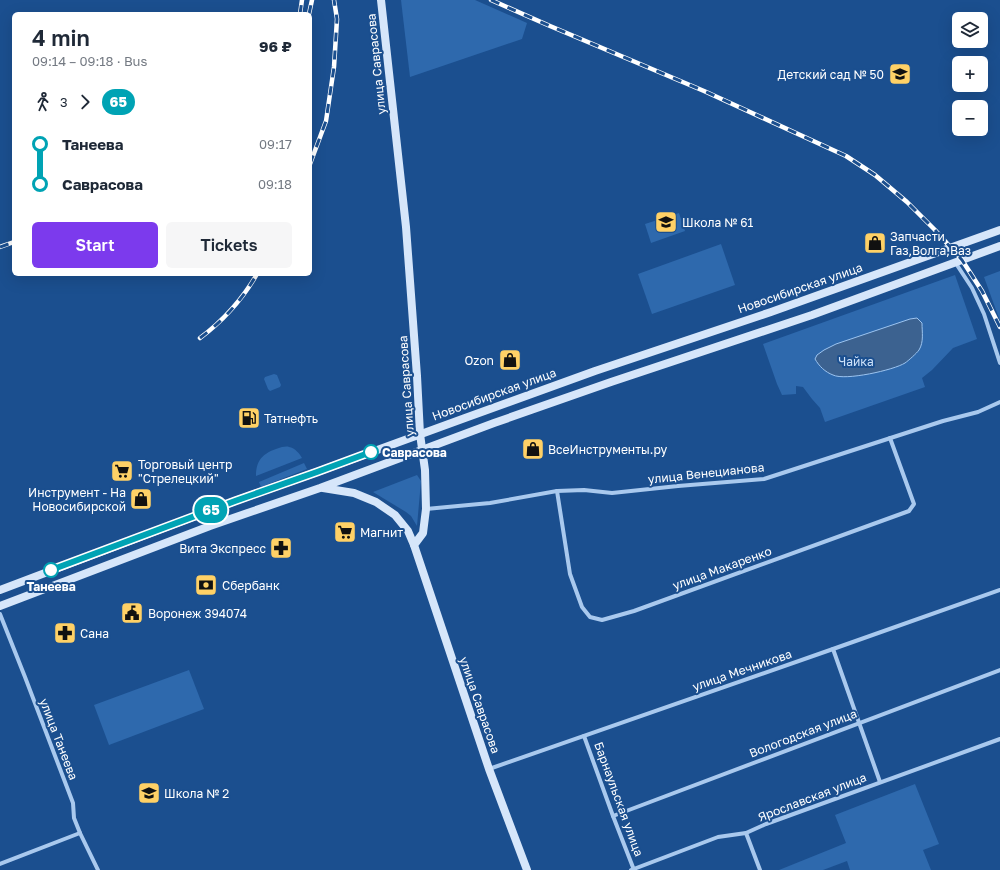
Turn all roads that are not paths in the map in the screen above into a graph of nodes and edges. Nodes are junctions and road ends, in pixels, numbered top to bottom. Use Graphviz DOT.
graph roads {
  1 [pos="381,0"];
  2 [pos="1000,230"];
  3 [pos="1000,246"];
  4 [pos="955,262"];
  5 [pos="1000,363"];
  6 [pos="1000,402"];
  7 [pos="420,434"];
  8 [pos="890,438"];
  9 [pos="423,450"];
  10 [pos="320,488"];
  11 [pos="557,491"];
  12 [pos="426,509"];
  13 [pos="414,545"];
  14 [pos="0,590"];
  15 [pos="1000,590"];
  16 [pos="0,606"];
  17 [pos="0,614"];
  18 [pos="833,649"];
  19 [pos="1000,670"];
  20 [pos="859,723"];
  21 [pos="584,736"];
  22 [pos="1000,739"];
  23 [pos="489,769"];
  24 [pos="880,782"];
  25 [pos="613,816"];
  26 [pos="80,833"];
  27 [pos="746,833"];
  28 [pos="0,864"];
  29 [pos="98,870"];
  30 [pos="526,870"];
  31 [pos="633,870"];
  32 [pos="760,870"];
  1 -- 7 [label="main road, улица Саврасова"];
  2 -- 7 [label="main road, Новосибирская улица"];
  3 -- 4 [label="main road"];
  4 -- 5 [label="street"];
  4 -- 9 [label="main road"];
  6 -- 8 [label="street, улица Венецианова"];
  7 -- 9 [label="main road, улица Саврасова"];
  7 -- 14 [label="main road, Новосибирская улица"];
  8 -- 11 [label="street, улица Венецианова"];
  8 -- 11 [label="street, улица Макаренко"];
  9 -- 10 [label="main road"];
  9 -- 12 [label="main road, улица Саврасова"];
  10 -- 13 [label="main road"];
  10 -- 16 [label="main road"];
  11 -- 12 [label="street, улица Венецианова"];
  12 -- 13 [label="main road, улица Саврасова"];
  13 -- 23 [label="main road, улица Саврасова"];
  15 -- 18 [label="street, улица Мечникова"];
  17 -- 26 [label="street, улица Танеева"];
  18 -- 20 [label="street"];
  18 -- 21 [label="street, улица Мечникова"];
  19 -- 20 [label="street, Вологодская улица"];
  20 -- 24 [label="street"];
  20 -- 25 [label="street, Вологодская улица"];
  21 -- 23 [label="street, улица Мечникова"];
  21 -- 25 [label="street, Барнаульская улица"];
  22 -- 24 [label="street, Ярославская улица"];
  23 -- 30 [label="main road, улица Саврасова"];
  24 -- 27 [label="street, Ярославская улица"];
  25 -- 31 [label="street, Барнаульская улица"];
  26 -- 28 [label="street"];
  26 -- 29 [label="street, улица Танеева"];
  27 -- 31 [label="street, Ярославская улица"];
  27 -- 32 [label="street"];
}
